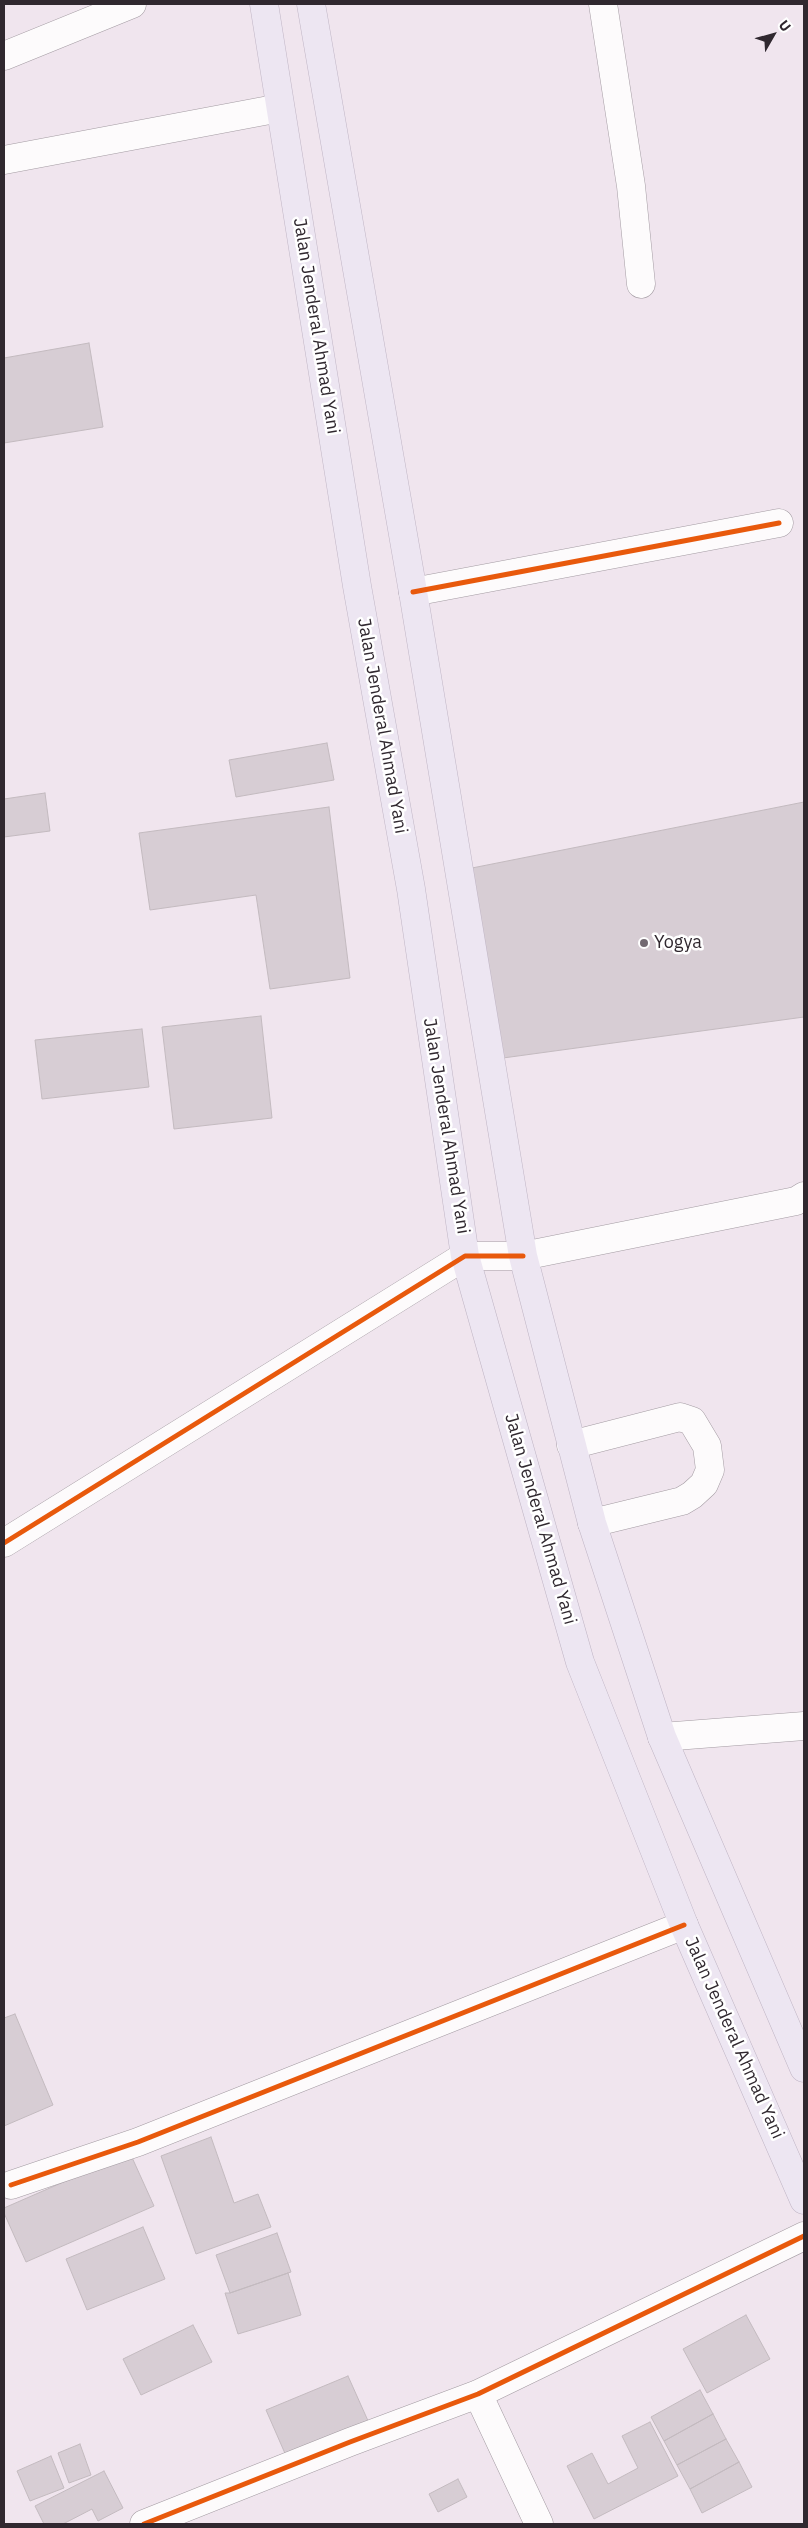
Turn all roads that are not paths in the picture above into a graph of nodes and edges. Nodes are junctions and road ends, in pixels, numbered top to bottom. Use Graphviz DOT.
graph roads {
  1 [pos="132,4"];
  2 [pos="264,4"];
  3 [pos="311,4"];
  4 [pos="603,4"];
  5 [pos="4,56"];
  6 [pos="280,108"];
  7 [pos="4,160"];
  8 [pos="641,284"];
  9 [pos="779,523"];
  10 [pos="412,592"];
  11 [pos="804,1196"];
  12 [pos="466,1256"];
  13 [pos="522,1256"];
  14 [pos="571,1445"];
  15 [pos="592,1523"];
  16 [pos="4,1543"];
  17 [pos="804,1726"];
  18 [pos="662,1738"];
  19 [pos="684,1925"];
  20 [pos="804,2068"];
  21 [pos="11,2185"];
  22 [pos="804,2200"];
  23 [pos="804,2236"];
  24 [pos="478,2394"];
  25 [pos="146,2524"];
  26 [pos="538,2524"];
  1 -- 5 [label="street"];
  2 -- 6 [label="highway, Jalan Jenderal Ahmad Yani"];
  3 -- 10 [label="highway"];
  4 -- 8 [label="street"];
  6 -- 7 [label="street"];
  6 -- 12 [label="highway, Jalan Jenderal Ahmad Yani"];
  9 -- 10 [label="street"];
  10 -- 13 [label="highway"];
  11 -- 13 [label="street"];
  12 -- 13 [label="street"];
  12 -- 16 [label="street"];
  12 -- 19 [label="highway, Jalan Jenderal Ahmad Yani"];
  13 -- 14 [label="highway"];
  14 -- 15 [label="highway"];
  14 -- 15 [label="street"];
  15 -- 18 [label="highway"];
  17 -- 18 [label="street"];
  18 -- 20 [label="highway"];
  19 -- 21 [label="street"];
  19 -- 22 [label="highway, Jalan Jenderal Ahmad Yani"];
  23 -- 24 [label="street"];
  24 -- 25 [label="street"];
  24 -- 26 [label="street"];
}
